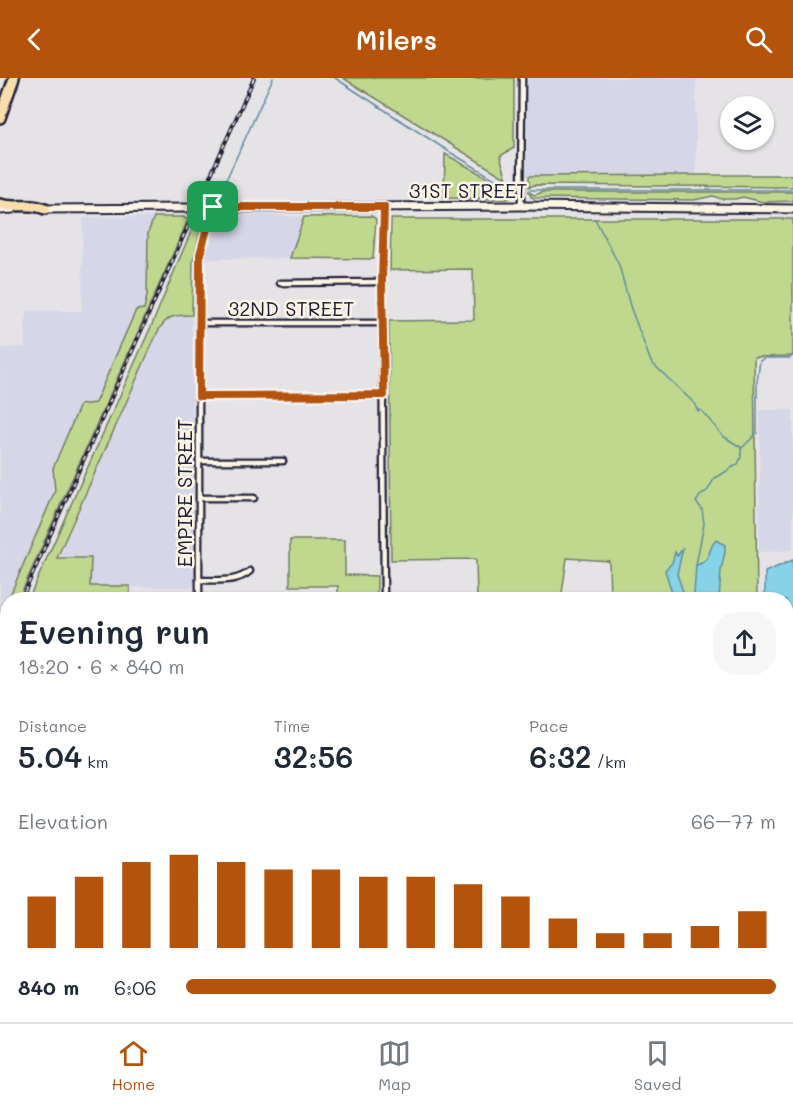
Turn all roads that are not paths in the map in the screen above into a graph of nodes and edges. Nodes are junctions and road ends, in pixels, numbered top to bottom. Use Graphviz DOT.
graph roads {
  1 [pos="14,78"];
  2 [pos="522,78"];
  3 [pos="0,118"];
  4 [pos="0,204"];
  5 [pos="521,206"];
  6 [pos="213,207"];
  7 [pos="384,207"];
  8 [pos="45,209"];
  9 [pos="793,209"];
  10 [pos="0,210"];
  11 [pos="382,282"];
  12 [pos="280,283"];
  13 [pos="199,323"];
  14 [pos="382,324"];
  15 [pos="384,395"];
  16 [pos="199,396"];
  17 [pos="199,461"];
  18 [pos="284,461"];
  19 [pos="199,498"];
  20 [pos="254,498"];
  21 [pos="250,571"];
  22 [pos="199,580"];
  23 [pos="199,592"];
  24 [pos="384,592"];
  1 -- 3 [label="highway"];
  2 -- 5 [label="street"];
  4 -- 8 [label="highway"];
  5 -- 7 [label="street, 31ST STREET"];
  5 -- 9 [label="street, 31ST STREET"];
  6 -- 7 [label="street, 31ST STREET"];
  6 -- 8 [label="street, 31ST STREET"];
  6 -- 13 [label="street, EMPIRE STREET"];
  7 -- 11 [label="street"];
  8 -- 10 [label="street, 31ST STREET"];
  11 -- 12 [label="street"];
  11 -- 14 [label="street"];
  13 -- 14 [label="street, 32ND STREET"];
  13 -- 16 [label="street, EMPIRE STREET"];
  14 -- 15 [label="street"];
  15 -- 16 [label="street"];
  15 -- 24 [label="street"];
  16 -- 17 [label="street, EMPIRE STREET"];
  17 -- 18 [label="street"];
  17 -- 19 [label="street, EMPIRE STREET"];
  19 -- 20 [label="street"];
  19 -- 22 [label="street, EMPIRE STREET"];
  21 -- 22 [label="street"];
  22 -- 23 [label="street, EMPIRE STREET"];
}
